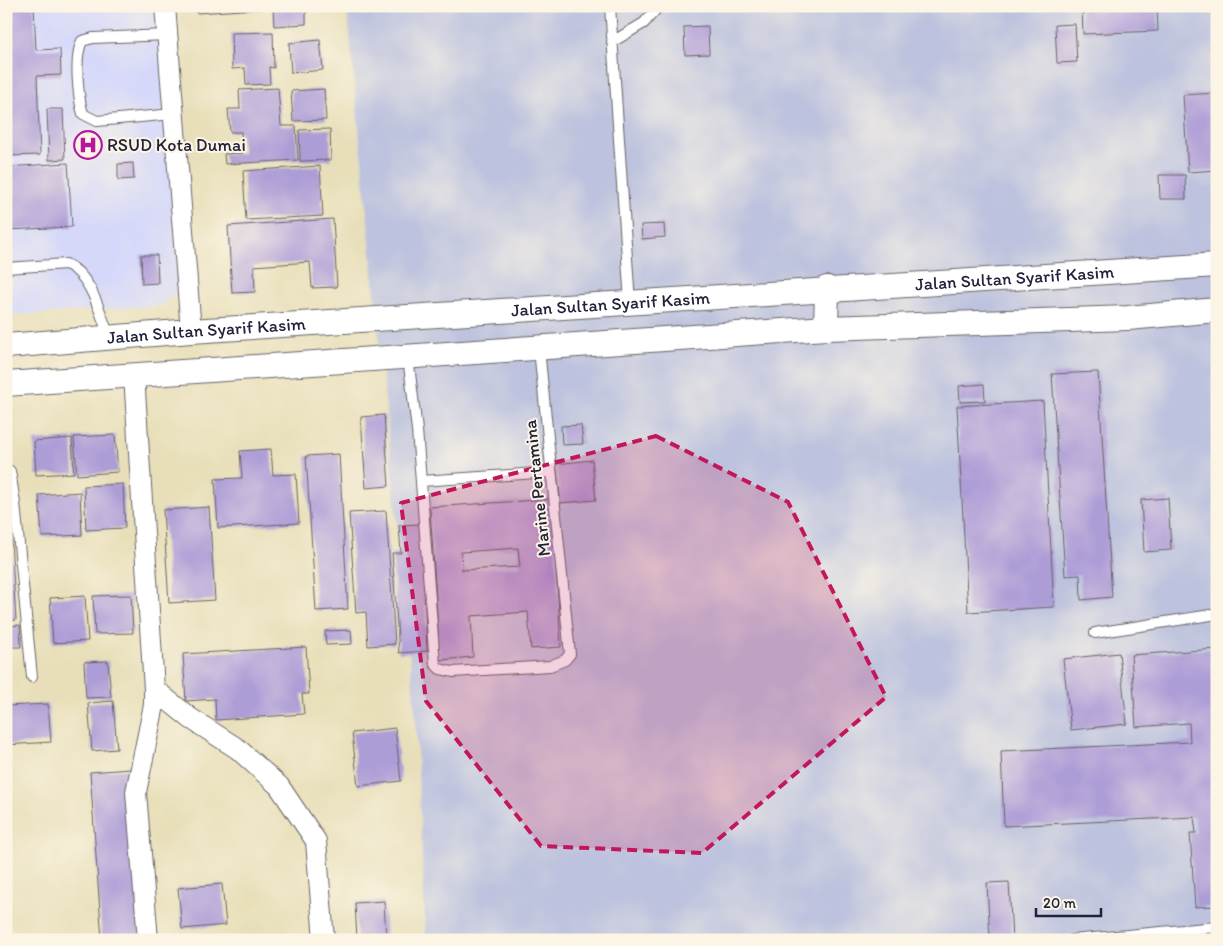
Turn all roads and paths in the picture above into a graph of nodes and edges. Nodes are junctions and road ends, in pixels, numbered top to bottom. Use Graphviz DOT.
graph roads {
  1 [pos="165,6"];
  2 [pos="610,6"];
  3 [pos="658,6"];
  4 [pos="167,35"];
  5 [pos="612,42"];
  6 [pos="173,114"];
  7 [pos="1217,265"];
  8 [pos="6,268"];
  9 [pos="827,288"];
  10 [pos="630,302"];
  11 [pos="1217,310"];
  12 [pos="826,328"];
  13 [pos="191,331"];
  14 [pos="110,339"];
  15 [pos="6,346"];
  16 [pos="539,349"];
  17 [pos="408,357"];
  18 [pos="134,376"];
  19 [pos="6,384"];
  20 [pos="7,470"];
  21 [pos="551,472"];
  22 [pos="422,481"];
  23 [pos="1217,614"];
  24 [pos="1095,633"];
  25 [pos="32,677"];
  26 [pos="154,689"];
  27 [pos="1217,927"];
  28 [pos="148,940"];
  29 [pos="324,940"];
  30 [pos="1072,940"];
  1 -- 4 [label="street"];
  2 -- 5 [label="lane"];
  3 -- 5 [label="lane"];
  4 -- 6 [label="street"];
  4 -- 6 [label="lane"];
  5 -- 10 [label="lane"];
  6 -- 13 [label="street"];
  7 -- 9 [label="street, Jalan Sultan Syarif Kasim"];
  8 -- 14 [label="lane"];
  9 -- 10 [label="street, Jalan Sultan Syarif Kasim"];
  9 -- 12 [label="street"];
  10 -- 13 [label="street, Jalan Sultan Syarif Kasim"];
  11 -- 12 [label="street"];
  12 -- 16 [label="street"];
  13 -- 14 [label="street, Jalan Sultan Syarif Kasim"];
  14 -- 15 [label="street, Jalan Sultan Syarif Kasim"];
  16 -- 17 [label="street"];
  16 -- 21 [label="lane, Marine Pertamina"];
  17 -- 18 [label="street"];
  17 -- 22 [label="lane"];
  18 -- 19 [label="street"];
  18 -- 26 [label="street"];
  20 -- 25 [label="lane"];
  21 -- 22 [label="lane"];
  21 -- 22 [label="lane, Marine Pertamina"];
  23 -- 24 [label="lane"];
  26 -- 28 [label="street"];
  26 -- 29 [label="street"];
  27 -- 30 [label="lane"];
}
